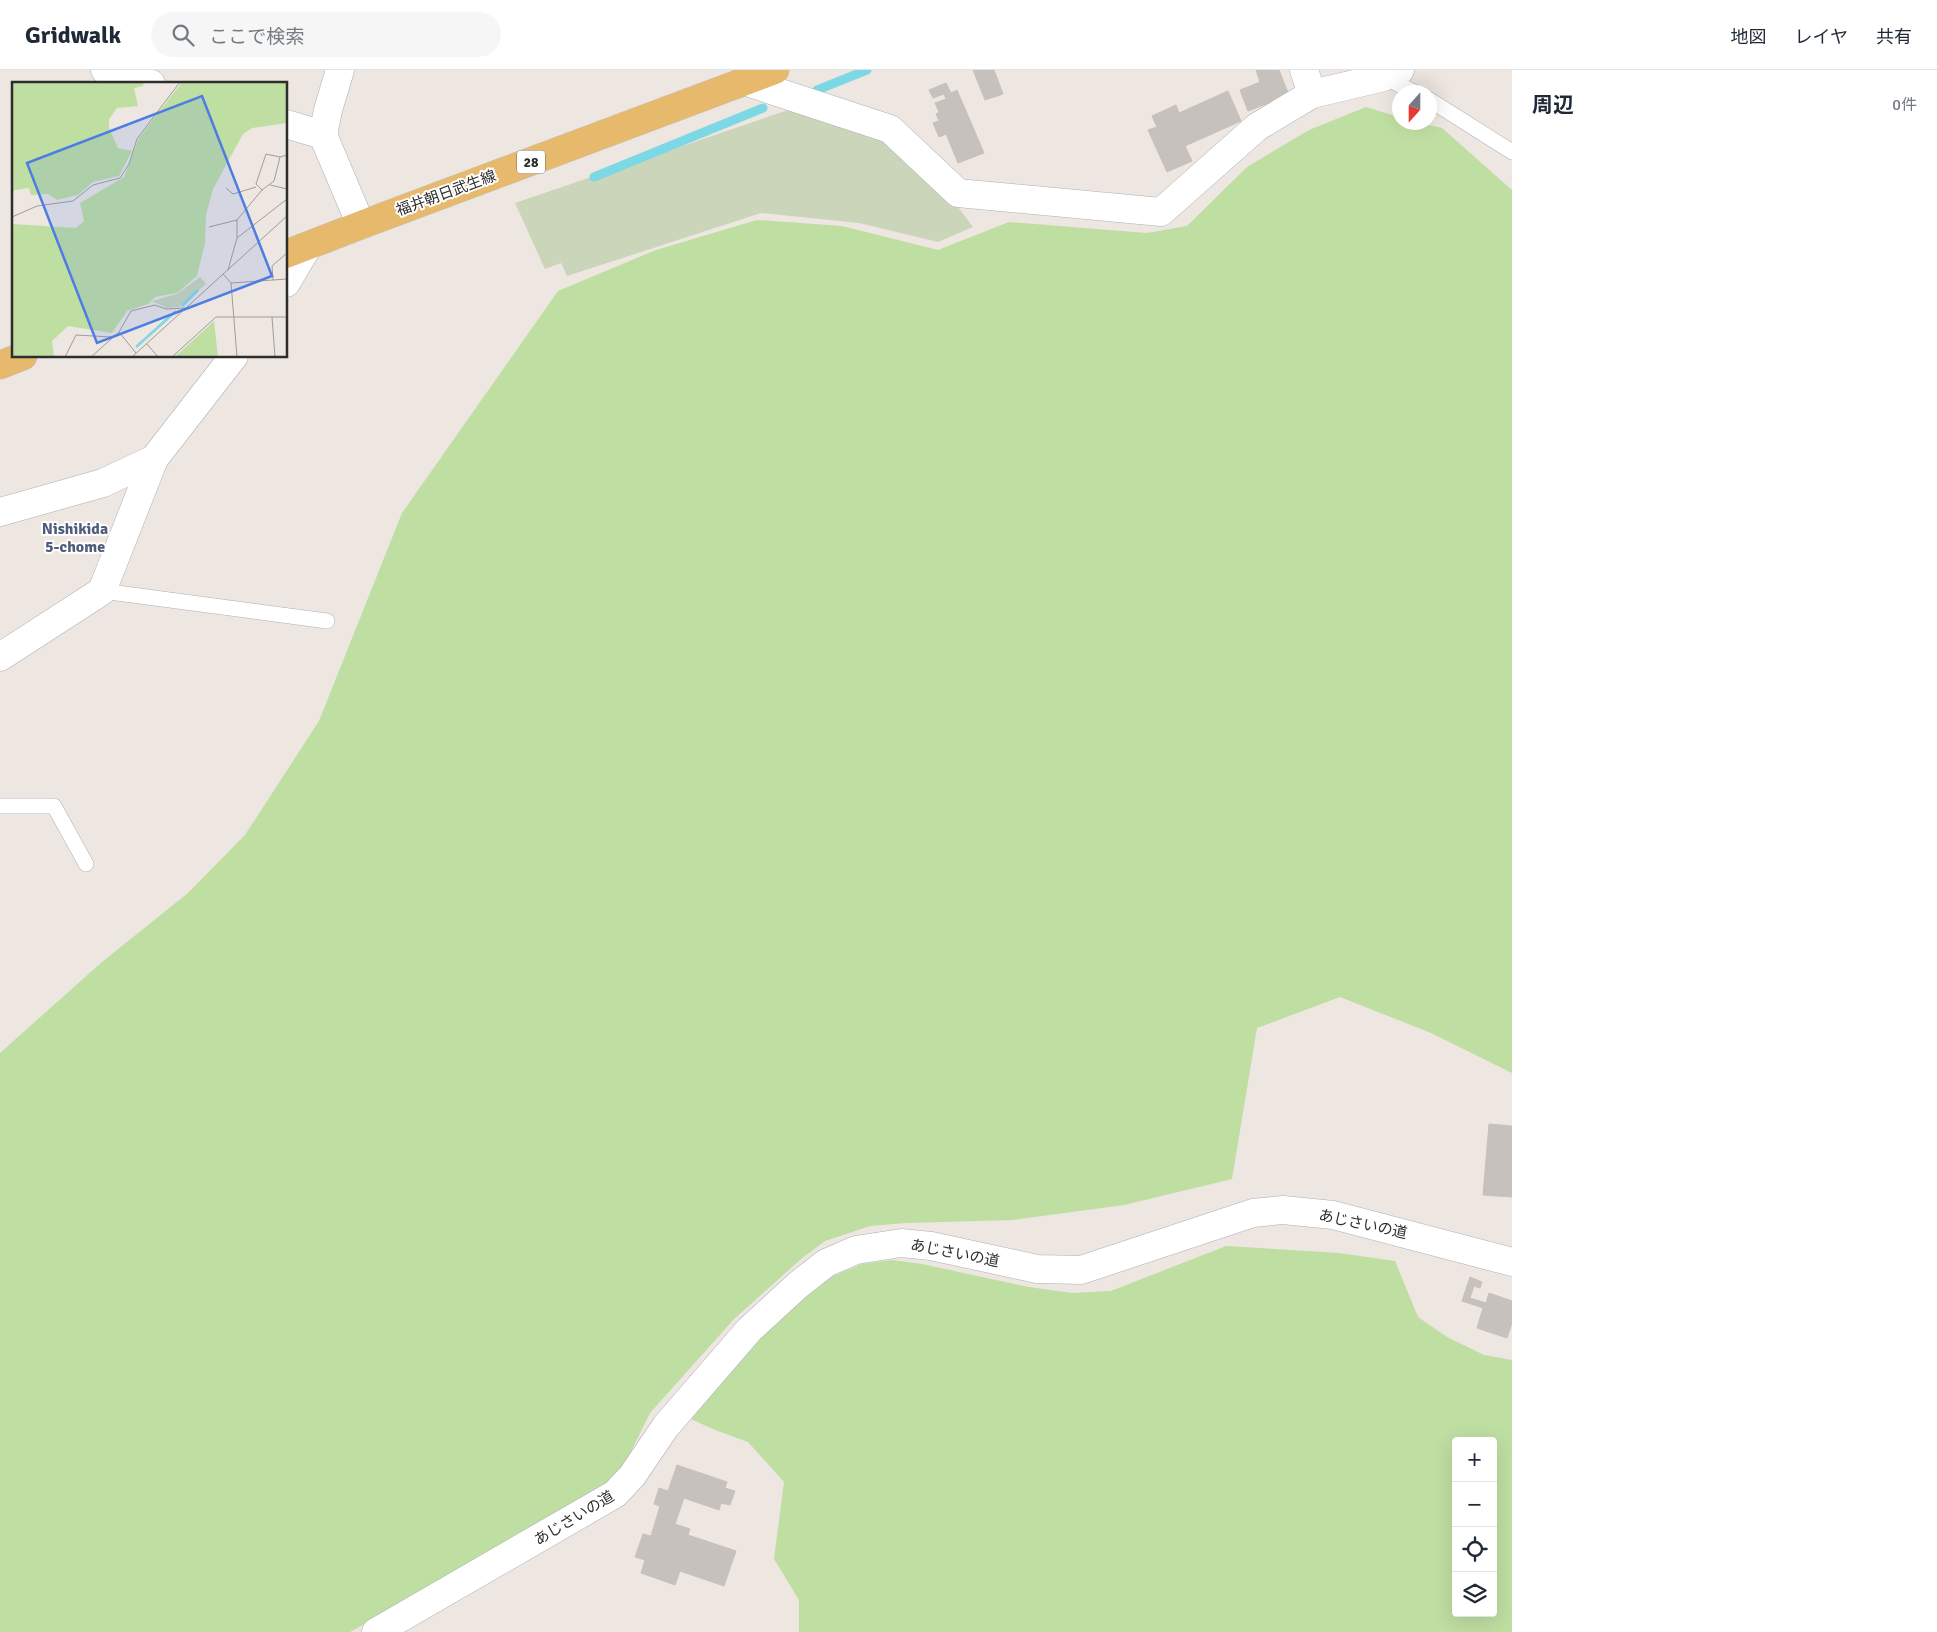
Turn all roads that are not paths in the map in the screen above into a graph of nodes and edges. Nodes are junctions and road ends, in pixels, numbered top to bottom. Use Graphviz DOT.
graph roads {
  1 [pos="106,70"];
  2 [pos="340,70"];
  3 [pos="776,70"];
  4 [pos="1392,73"];
  5 [pos="145,82"];
  6 [pos="747,82"];
  7 [pos="1308,82"];
  8 [pos="1406,85"];
  9 [pos="1437,104"];
  10 [pos="288,125"];
  11 [pos="323,135"];
  12 [pos="1512,152"];
  13 [pos="361,224"];
  14 [pos="297,250"];
  15 [pos="288,277"];
  16 [pos="18,358"];
  17 [pos="232,358"];
  18 [pos="0,365"];
  19 [pos="154,460"];
  20 [pos="0,512"];
  21 [pos="102,591"];
  22 [pos="327,621"];
  23 [pos="0,657"];
  24 [pos="0,806"];
  25 [pos="86,864"];
  26 [pos="1512,1262"];
  27 [pos="376,1632"];
  1 -- 5 [label="street"];
  2 -- 11 [label="street"];
  3 -- 6 [label="main road, 福井朝日武生線 / 28"];
  4 -- 7 [label="street"];
  4 -- 8 [label="lane"];
  6 -- 7 [label="street"];
  6 -- 13 [label="main road, 福井朝日武生線 / 28"];
  9 -- 12 [label="lane"];
  10 -- 11 [label="street"];
  11 -- 13 [label="street"];
  13 -- 14 [label="main road, 福井朝日武生線 / 28"];
  14 -- 15 [label="street"];
  16 -- 18 [label="main road"];
  17 -- 19 [label="street"];
  19 -- 20 [label="street"];
  19 -- 21 [label="street"];
  21 -- 22 [label="lane"];
  21 -- 23 [label="street"];
  24 -- 25 [label="lane"];
  26 -- 27 [label="street, あじさいの道"];
}
